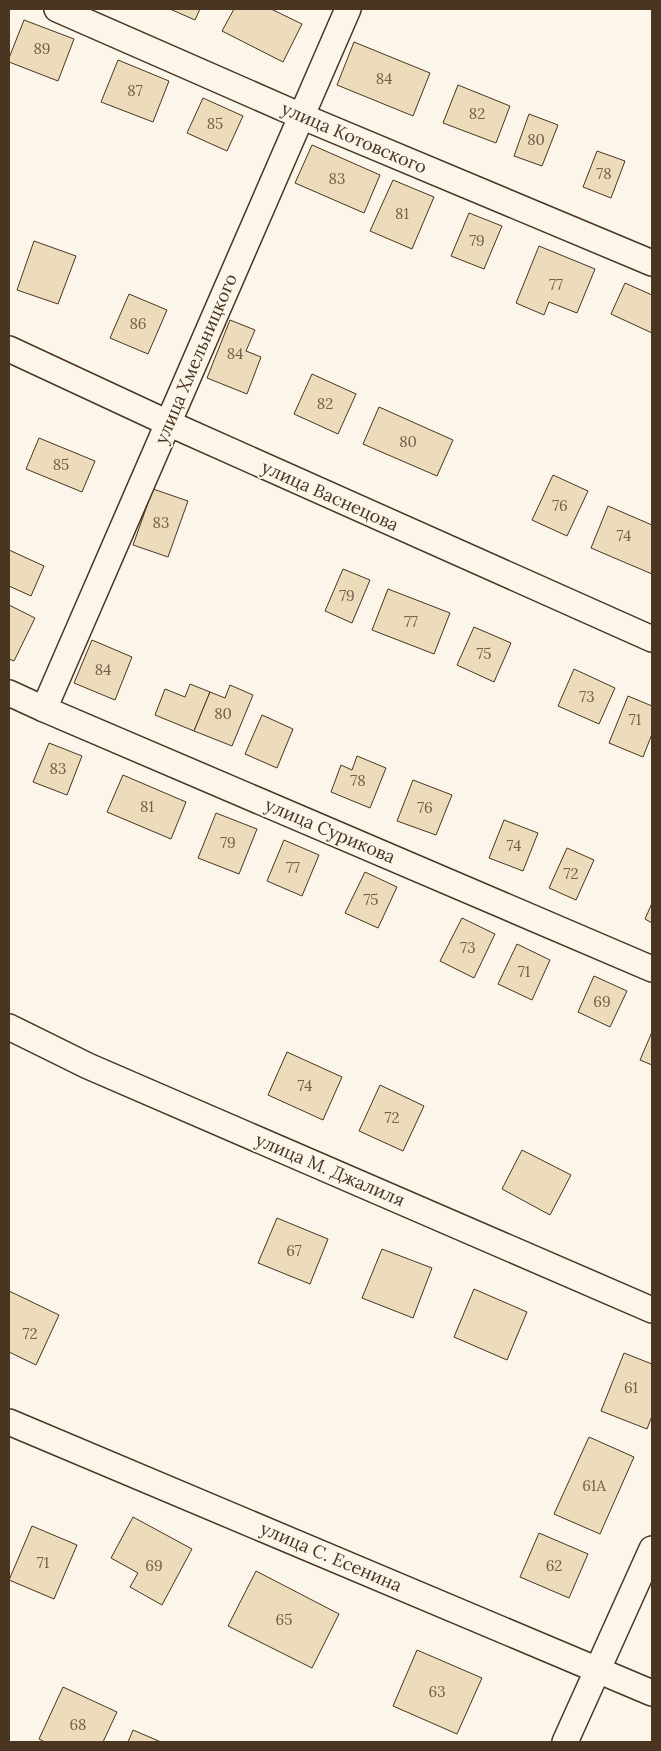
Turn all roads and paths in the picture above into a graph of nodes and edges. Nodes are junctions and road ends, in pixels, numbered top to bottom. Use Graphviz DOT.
graph roads {
  1 [pos="57,9"];
  2 [pos="348,9"];
  3 [pos="300,116"];
  4 [pos="652,263"];
  5 [pos="9,349"];
  6 [pos="168,423"];
  7 [pos="652,639"];
  8 [pos="9,693"];
  9 [pos="44,710"];
  10 [pos="652,969"];
  11 [pos="9,1027"];
  12 [pos="652,1310"];
  13 [pos="9,1422"];
  14 [pos="652,1549"];
  15 [pos="597,1669"];
  16 [pos="652,1693"];
  17 [pos="566,1742"];
  1 -- 3 [label="street, улица Котовского"];
  2 -- 3 [label="street, улица Хмельницкого"];
  3 -- 4 [label="street, улица Котовского"];
  3 -- 6 [label="street, улица Хмельницкого"];
  5 -- 6 [label="street, улица Васнецова"];
  6 -- 7 [label="street, улица Васнецова"];
  6 -- 9 [label="street, улица Хмельницкого"];
  8 -- 9 [label="street, улица Сурикова"];
  9 -- 10 [label="street, улица Сурикова"];
  11 -- 12 [label="street, улица М. Джалиля"];
  13 -- 15 [label="street, улица С. Есенина"];
  14 -- 15 [label="street"];
  15 -- 16 [label="street, улица С. Есенина"];
  15 -- 17 [label="street"];
}
